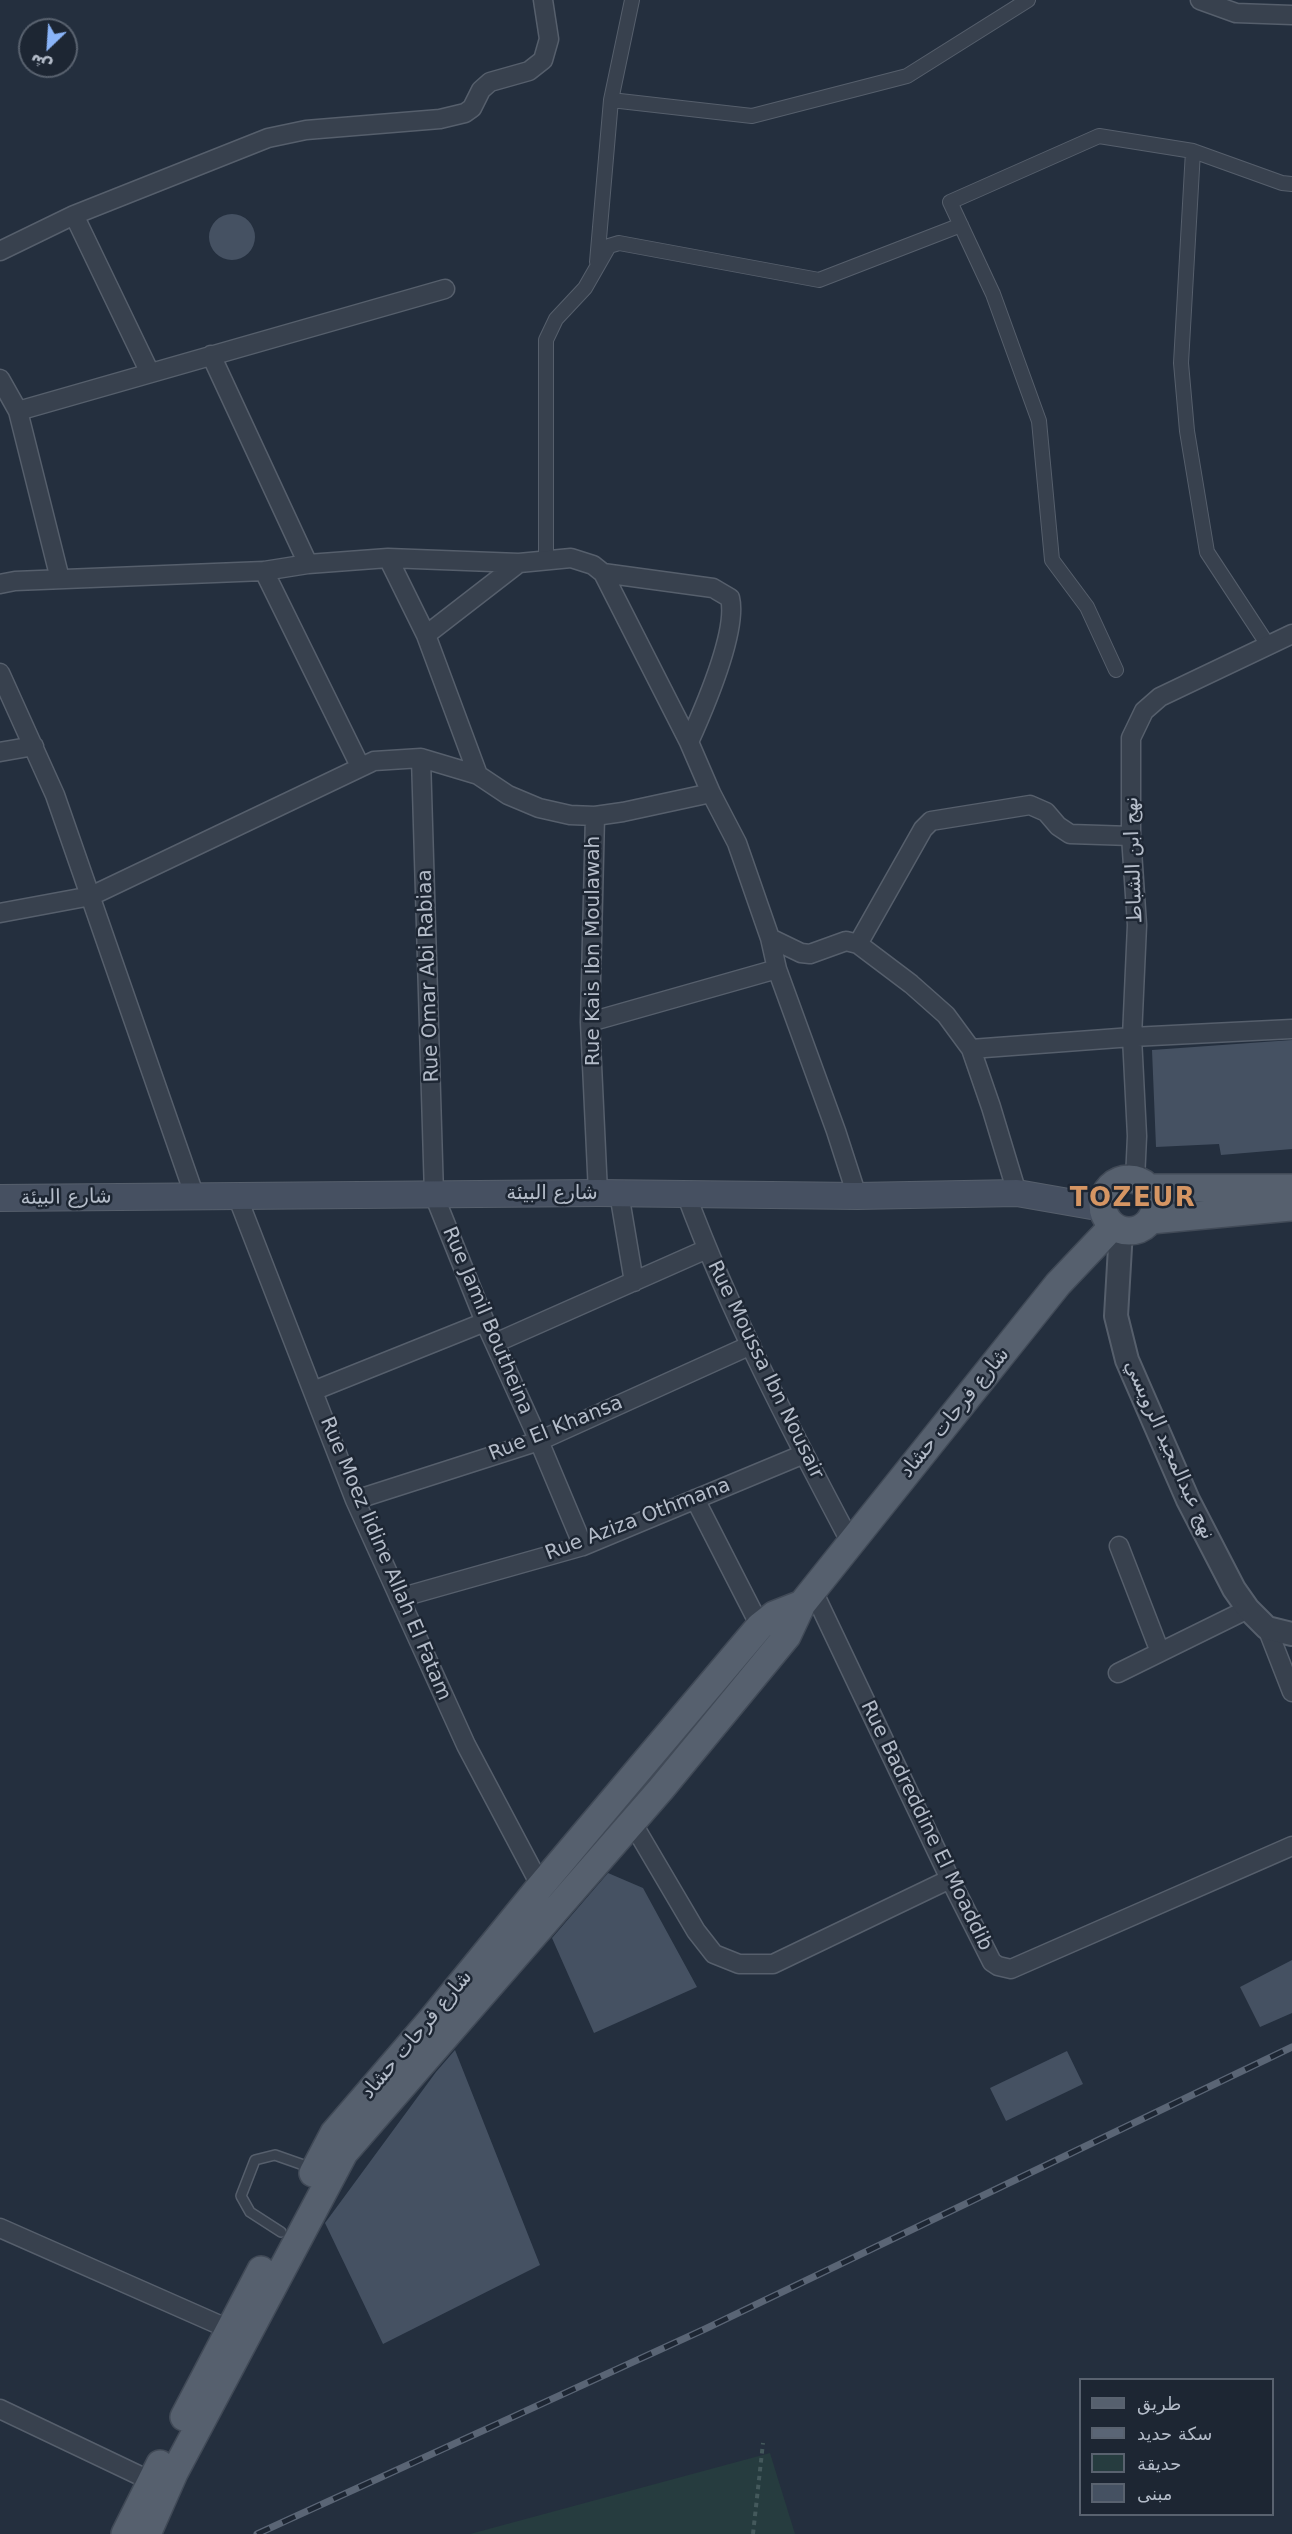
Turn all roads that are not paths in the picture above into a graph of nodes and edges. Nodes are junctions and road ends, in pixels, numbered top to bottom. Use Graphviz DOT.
graph roads {
  1 [pos="543,0"];
  2 [pos="632,0"];
  3 [pos="1028,0"];
  4 [pos="1200,0"];
  5 [pos="1292,15"];
  6 [pos="611,100"];
  7 [pos="1192,151"];
  8 [pos="1292,184"];
  9 [pos="74,215"];
  10 [pos="960,225"];
  11 [pos="0,251"];
  12 [pos="596,272"];
  13 [pos="445,289"];
  14 [pos="212,355"];
  15 [pos="150,373"];
  16 [pos="0,380"];
  17 [pos="18,411"];
  18 [pos="388,558"];
  19 [pos="546,559"];
  20 [pos="519,563"];
  21 [pos="308,564"];
  22 [pos="264,571"];
  23 [pos="603,573"];
  24 [pos="60,579"];
  25 [pos="0,584"];
  26 [pos="1292,634"];
  27 [pos="426,635"];
  28 [pos="1268,645"];
  29 [pos="1116,670"];
  30 [pos="0,673"];
  31 [pos="688,742"];
  32 [pos="34,746"];
  33 [pos="0,752"];
  34 [pos="421,759"];
  35 [pos="360,766"];
  36 [pos="478,775"];
  37 [pos="711,793"];
  38 [pos="595,816"];
  39 [pos="1131,836"];
  40 [pos="91,896"];
  41 [pos="0,913"];
  42 [pos="770,938"];
  43 [pos="858,944"];
  44 [pos="777,969"];
  45 [pos="590,1022"];
  46 [pos="1292,1029"];
  47 [pos="1132,1036"];
  48 [pos="971,1049"];
  49 [pos="1142,1184"];
  50 [pos="1292,1188"];
  51 [pos="608,1193"];
  52 [pos="1017,1193"];
  53 [pos="686,1194"];
  54 [pos="434,1195"];
  55 [pos="237,1196"];
  56 [pos="856,1196"];
  57 [pos="195,1197"];
  58 [pos="0,1198"];
  59 [pos="1292,1207"];
  60 [pos="1151,1220"];
  61 [pos="1112,1221"];
  62 [pos="707,1249"];
  63 [pos="634,1282"];
  64 [pos="485,1322"];
  65 [pos="495,1342"];
  66 [pos="751,1345"];
  67 [pos="313,1391"];
  68 [pos="539,1441"];
  69 [pos="804,1454"];
  70 [pos="695,1499"];
  71 [pos="355,1500"];
  72 [pos="851,1544"];
  73 [pos="583,1546"];
  74 [pos="1119,1546"];
  75 [pos="399,1598"];
  76 [pos="807,1598"];
  77 [pos="1248,1609"];
  78 [pos="760,1626"];
  79 [pos="1268,1628"];
  80 [pos="1292,1634"];
  81 [pos="1160,1652"];
  82 [pos="1118,1673"];
  83 [pos="1292,1692"];
  84 [pos="642,1768"];
  85 [pos="662,1790"];
  86 [pos="633,1824"];
  87 [pos="1292,1846"];
  88 [pos="950,1880"];
  89 [pos="539,1888"];
  90 [pos="557,1910"];
  91 [pos="315,2169"];
  92 [pos="0,2228"];
  93 [pos="281,2232"];
  94 [pos="238,2333"];
  95 [pos="0,2409"];
  96 [pos="151,2481"];
  97 [pos="125,2534"];
  98 [pos="147,2534"];
  1 -- 9 [label="street"];
  2 -- 6 [label="street"];
  3 -- 6 [label="street"];
  4 -- 5 [label="street"];
  6 -- 12 [label="street"];
  7 -- 8 [label="street"];
  7 -- 10 [label="street"];
  7 -- 28 [label="street"];
  9 -- 11 [label="street"];
  9 -- 15 [label="street"];
  10 -- 12 [label="street"];
  10 -- 29 [label="street"];
  12 -- 19 [label="street"];
  13 -- 14 [label="street"];
  14 -- 15 [label="street"];
  14 -- 21 [label="street"];
  15 -- 17 [label="street"];
  16 -- 17 [label="street"];
  17 -- 24 [label="street"];
  18 -- 20 [label="street"];
  18 -- 21 [label="street"];
  18 -- 27 [label="street"];
  19 -- 20 [label="street"];
  19 -- 23 [label="street"];
  20 -- 27 [label="street"];
  21 -- 22 [label="street"];
  22 -- 24 [label="street"];
  22 -- 35 [label="street"];
  23 -- 31 [label="street"];
  23 -- 31 [label="street"];
  24 -- 25 [label="street"];
  26 -- 28 [label="street, نهج ابن الشباط"];
  27 -- 36 [label="street"];
  28 -- 39 [label="street, نهج ابن الشباط"];
  30 -- 32 [label="street"];
  31 -- 37 [label="street"];
  32 -- 33 [label="street"];
  32 -- 40 [label="street"];
  34 -- 35 [label="street"];
  34 -- 36 [label="street"];
  34 -- 54 [label="street, Rue Omar Abi Rabiaa"];
  35 -- 40 [label="street"];
  36 -- 38 [label="street"];
  37 -- 38 [label="street"];
  37 -- 42 [label="street"];
  38 -- 45 [label="street, Rue Kais Ibn Moulawah"];
  39 -- 43 [label="street"];
  39 -- 47 [label="street, نهج ابن الشباط"];
  40 -- 41 [label="street"];
  40 -- 57 [label="street"];
  42 -- 43 [label="street"];
  42 -- 44 [label="street"];
  43 -- 48 [label="street"];
  44 -- 45 [label="street"];
  44 -- 56 [label="street"];
  45 -- 51 [label="street, Rue Kais Ibn Moulawah"];
  46 -- 47 [label="street"];
  47 -- 48 [label="street"];
  47 -- 49 [label="street, نهج ابن الشباط"];
  48 -- 52 [label="street"];
  49 -- 50 [label="main road"];
  49 -- 60 [label="main road"];
  49 -- 61 [label="main road"];
  51 -- 53 [label="main road, شارع البيئة"];
  51 -- 54 [label="main road, شارع البيئة"];
  51 -- 63 [label="street, Rue Kais Ibn Moulawah"];
  52 -- 56 [label="main road, شارع البيئة"];
  52 -- 61 [label="main road, شارع البيئة"];
  53 -- 56 [label="main road, شارع البيئة"];
  53 -- 62 [label="street, Rue Moussa Ibn Nousair"];
  54 -- 55 [label="main road, شارع البيئة"];
  54 -- 64 [label="street, Rue Jamil Boutheina"];
  55 -- 57 [label="main road, شارع البيئة"];
  55 -- 67 [label="street, Rue Moez lidine Allah El Fatam"];
  57 -- 58 [label="main road, شارع البيئة"];
  59 -- 60 [label="main road"];
  60 -- 61 [label="main road"];
  61 -- 72 [label="main road, شارع فرحات حشاد"];
  61 -- 77 [label="street, نهج عبدالمجيد الرويسي"];
  62 -- 63 [label="street"];
  62 -- 66 [label="street, Rue Moussa Ibn Nousair"];
  63 -- 65 [label="street"];
  64 -- 65 [label="street, Rue Jamil Boutheina"];
  64 -- 67 [label="street"];
  65 -- 68 [label="street, Rue Jamil Boutheina"];
  66 -- 68 [label="street, Rue El Khansa"];
  66 -- 69 [label="street, Rue Moussa Ibn Nousair"];
  67 -- 71 [label="street, Rue Moez lidine Allah El Fatam"];
  68 -- 71 [label="street, Rue El Khansa"];
  68 -- 73 [label="street, Rue Jamil Boutheina"];
  69 -- 70 [label="street, Rue Aziza Othmana"];
  69 -- 72 [label="street, Rue Moussa Ibn Nousair"];
  70 -- 73 [label="street, Rue Aziza Othmana"];
  70 -- 78 [label="street"];
  71 -- 75 [label="street, Rue Moez lidine Allah El Fatam"];
  72 -- 76 [label="main road, شارع فرحات حشاد"];
  73 -- 75 [label="street, Rue Aziza Othmana"];
  74 -- 81 [label="street"];
  75 -- 89 [label="street, Rue Moez lidine Allah El Fatam"];
  76 -- 78 [label="main road, شارع فرحات حشاد"];
  76 -- 85 [label="main road, شارع فرحات حشاد"];
  76 -- 88 [label="street, Rue Badreddine El Moaddib"];
  77 -- 79 [label="street, نهج عبدالمجيد الرويسي"];
  77 -- 81 [label="street"];
  78 -- 84 [label="main road, شارع فرحات حشاد"];
  79 -- 80 [label="street, نهج عبدالمجيد الرويسي"];
  79 -- 83 [label="street"];
  81 -- 82 [label="street"];
  84 -- 85 [label="main road"];
  84 -- 89 [label="main road, شارع فرحات حشاد"];
  85 -- 86 [label="main road, شارع فرحات حشاد"];
  86 -- 88 [label="street"];
  86 -- 90 [label="main road, شارع فرحات حشاد"];
  87 -- 88 [label="street, Rue Badreddine El Moaddib"];
  89 -- 90 [label="street, Rue Moez lidine Allah El Fatam"];
  89 -- 91 [label="main road, شارع فرحات حشاد"];
  90 -- 94 [label="main road, شارع فرحات حشاد"];
  91 -- 93 [label="main road, شارع فرحات حشاد"];
  91 -- 93 [label="lane"];
  92 -- 94 [label="street"];
  93 -- 94 [label="main road, شارع فرحات حشاد"];
  94 -- 96 [label="main road, شارع فرحات حشاد"];
  94 -- 98 [label="main road, شارع فرحات حشاد"];
  95 -- 96 [label="street"];
  96 -- 97 [label="main road, شارع فرحات حشاد"];
}
